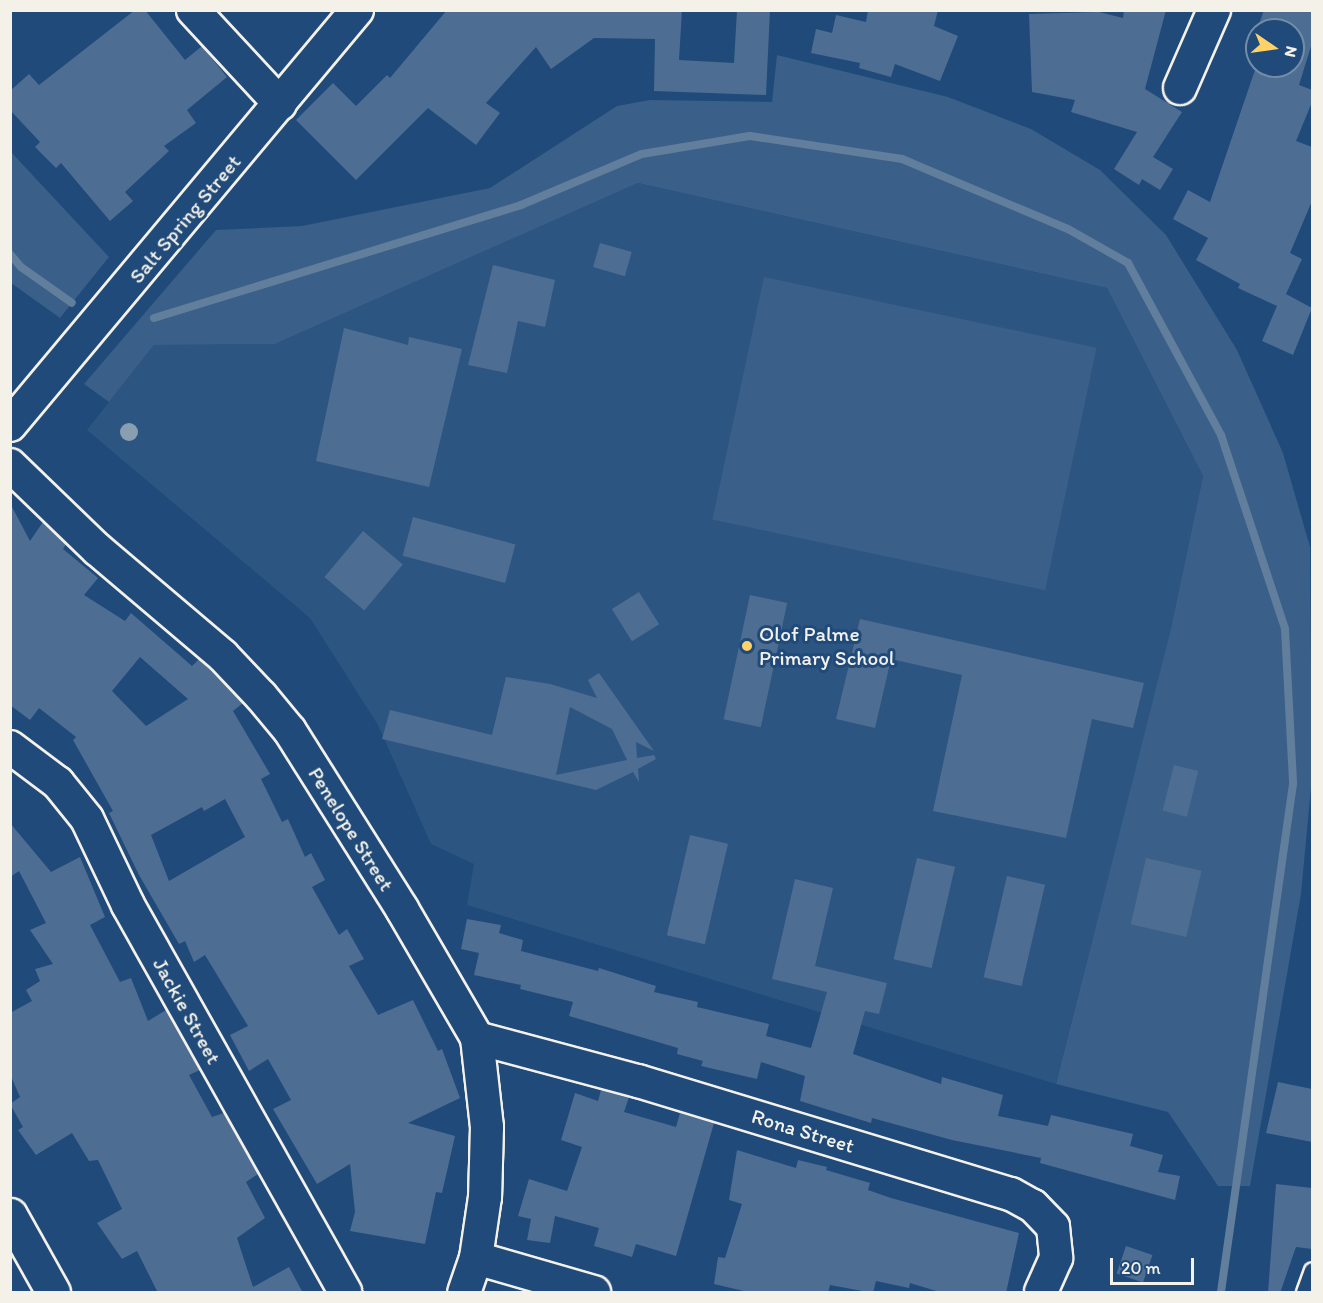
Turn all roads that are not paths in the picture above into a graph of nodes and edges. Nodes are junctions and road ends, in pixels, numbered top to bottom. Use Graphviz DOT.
graph roads {
  1 [pos="193,10"];
  2 [pos="357,10"];
  3 [pos="1214,10"];
  4 [pos="1180,88"];
  5 [pos="280,104"];
  6 [pos="10,425"];
  7 [pos="10,465"];
  8 [pos="10,747"];
  9 [pos="477,1038"];
  10 [pos="10,1215"];
  11 [pos="476,1258"];
  12 [pos="1312,1270"];
  13 [pos="53,1293"];
  14 [pos="345,1293"];
  15 [pos="464,1293"];
  16 [pos="594,1293"];
  17 [pos="1041,1293"];
  18 [pos="1304,1293"];
  1 -- 5 [label="street"];
  2 -- 5 [label="street, Salt Spring Street"];
  3 -- 4 [label="street"];
  5 -- 6 [label="street, Salt Spring Street"];
  7 -- 9 [label="street, Penelope Street"];
  8 -- 14 [label="street, Jackie Street"];
  9 -- 11 [label="street, Penelope Street"];
  9 -- 17 [label="street, Rona Street"];
  10 -- 13 [label="street"];
  11 -- 15 [label="street, Penelope Street"];
  11 -- 16 [label="street"];
  12 -- 18 [label="lane"];
}
